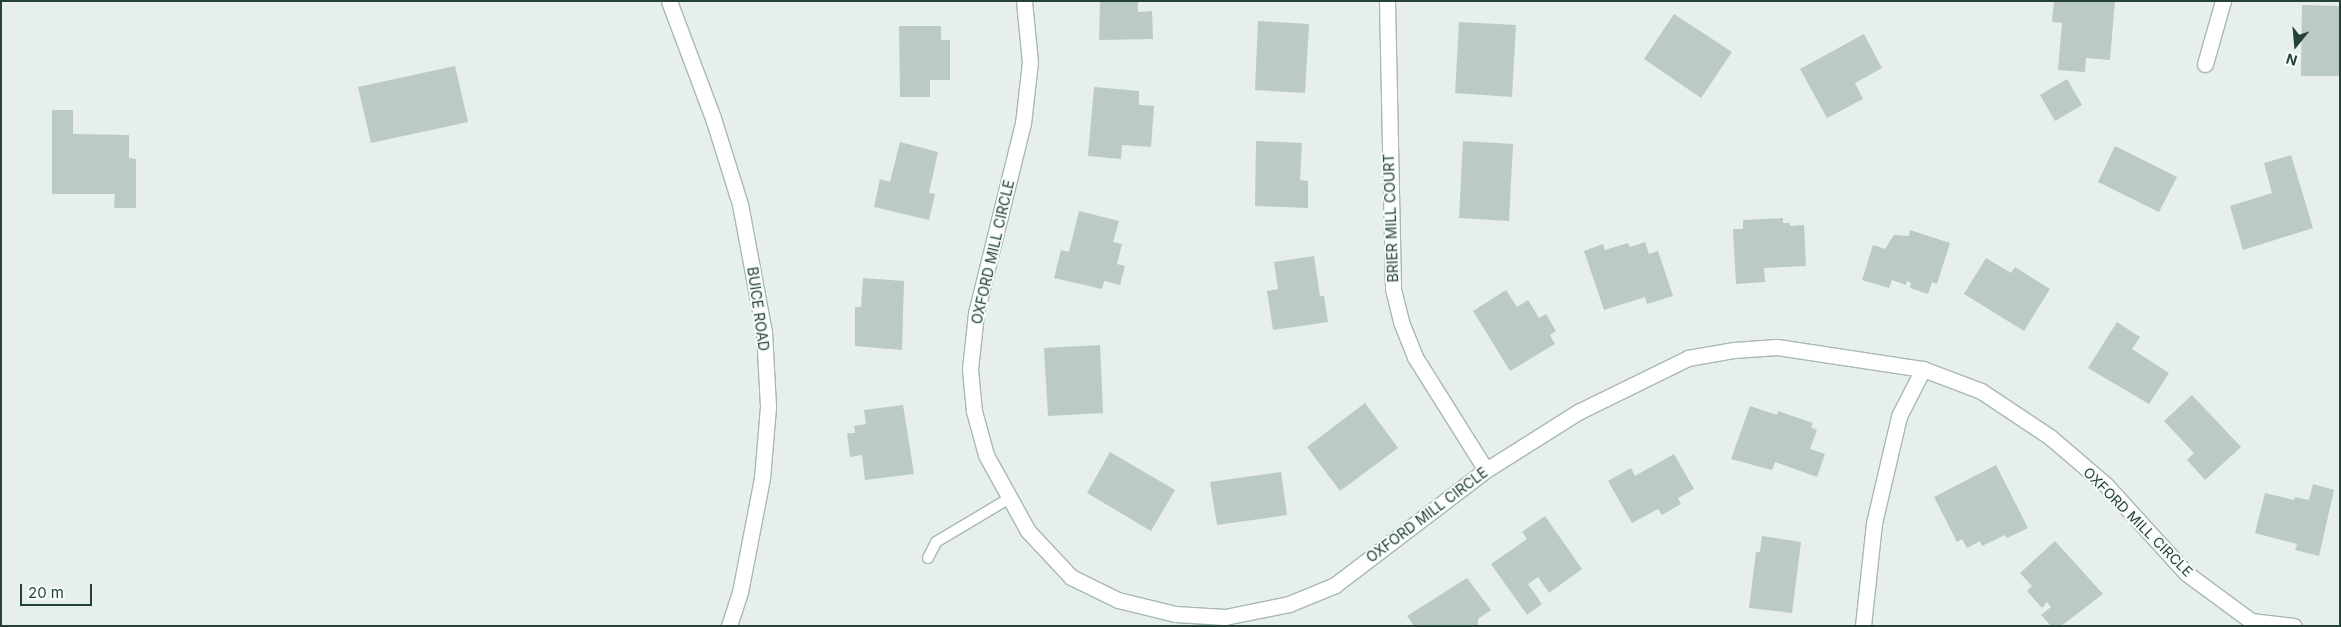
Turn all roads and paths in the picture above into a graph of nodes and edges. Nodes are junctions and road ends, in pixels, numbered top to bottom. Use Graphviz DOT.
graph roads {
  1 [pos="669,1"];
  2 [pos="1024,1"];
  3 [pos="1387,1"];
  4 [pos="2223,1"];
  5 [pos="2205,64"];
  6 [pos="1923,370"];
  7 [pos="1486,470"];
  8 [pos="1008,499"];
  9 [pos="928,558"];
  10 [pos="1226,621"];
  11 [pos="729,626"];
  12 [pos="1863,626"];
  13 [pos="2294,626"];
  1 -- 11 [label="street, BUICE ROAD"];
  2 -- 8 [label="street, OXFORD MILL CIRCLE"];
  3 -- 7 [label="street, BRIER MILL COURT"];
  4 -- 5 [label="street"];
  6 -- 7 [label="street, OXFORD MILL CIRCLE"];
  6 -- 12 [label="street"];
  6 -- 13 [label="street, OXFORD MILL CIRCLE"];
  7 -- 10 [label="street, OXFORD MILL CIRCLE"];
  8 -- 9 [label="lane"];
  8 -- 10 [label="street, OXFORD MILL CIRCLE"];
}
